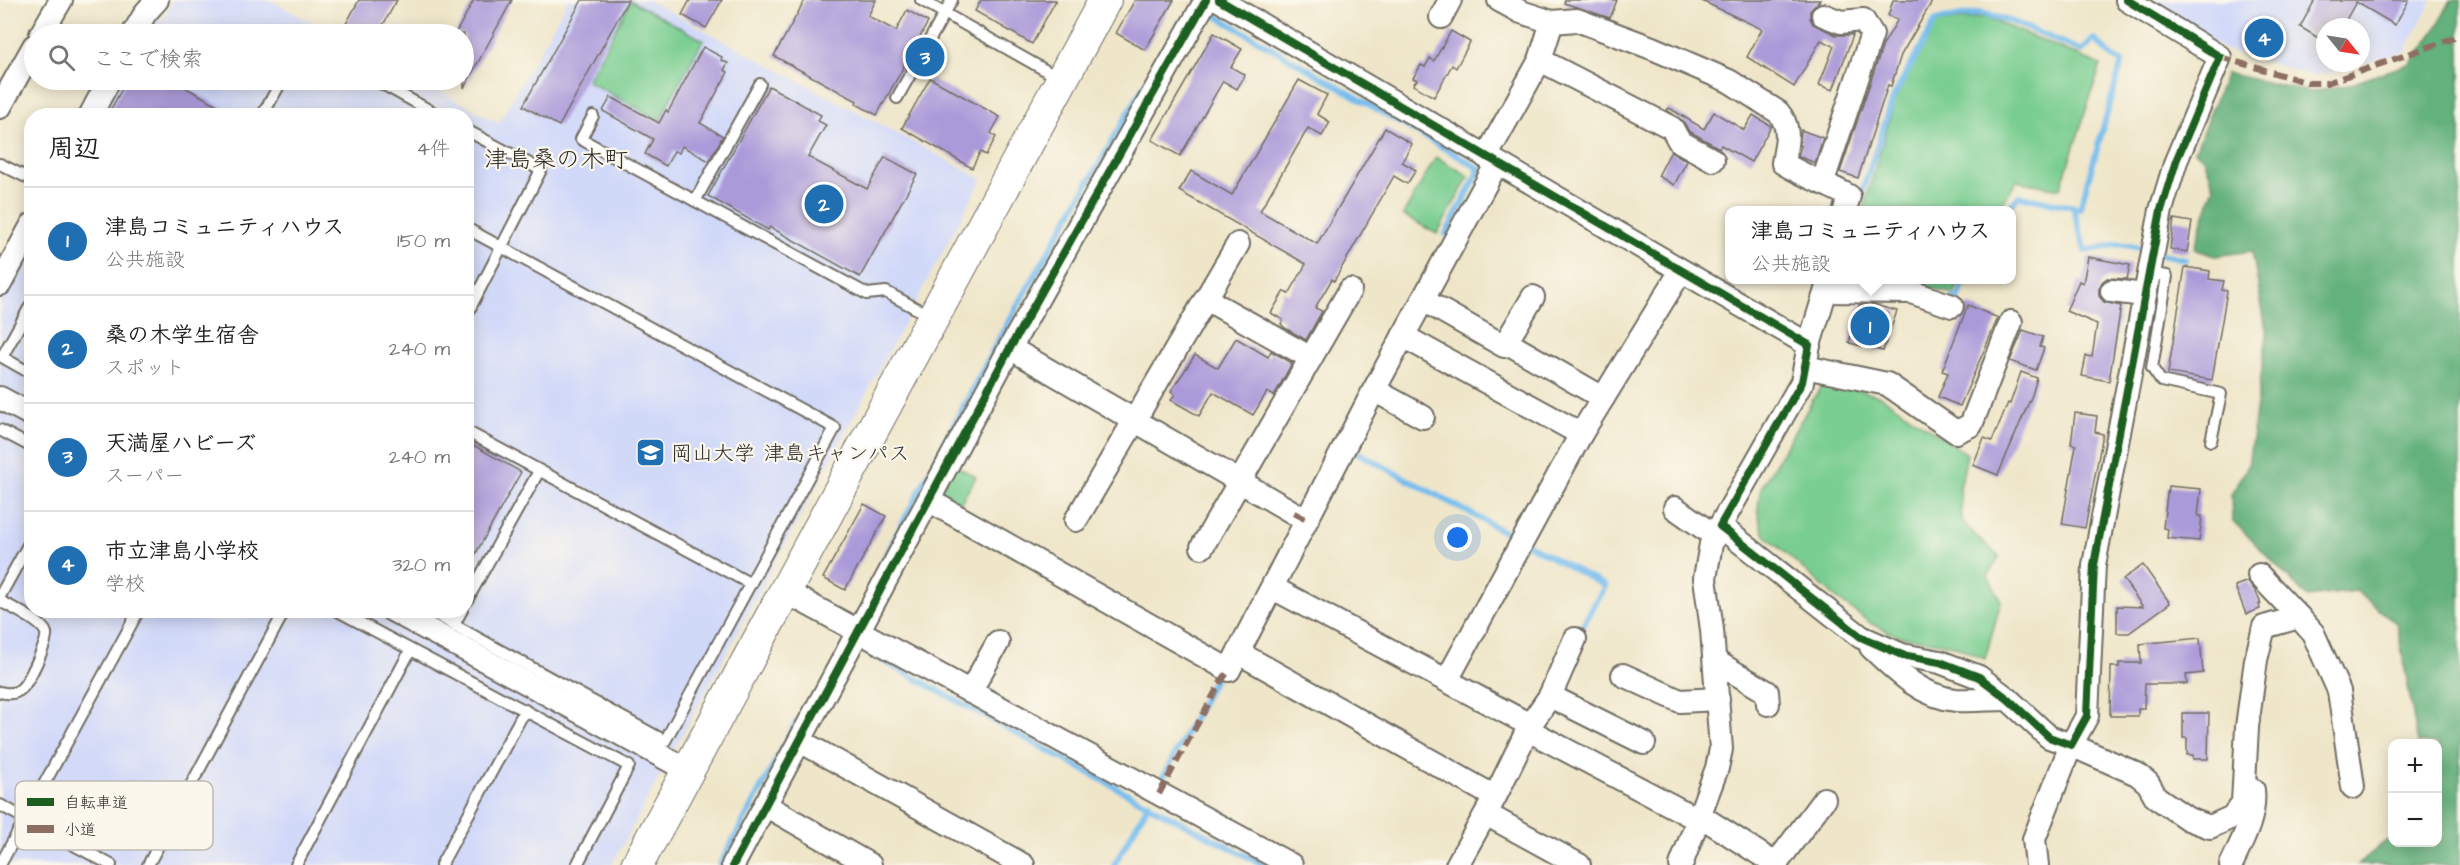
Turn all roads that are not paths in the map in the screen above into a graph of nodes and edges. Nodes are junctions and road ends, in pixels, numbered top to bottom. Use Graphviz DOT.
graph roads {
  1 [pos="61,0"];
  2 [pos="156,0"];
  3 [pos="921,0"];
  4 [pos="952,0"];
  5 [pos="1105,0"];
  6 [pos="1498,0"];
  7 [pos="2134,2"];
  8 [pos="1207,4"];
  9 [pos="945,14"];
  10 [pos="1823,15"];
  11 [pos="1552,22"];
  12 [pos="47,24"];
  13 [pos="139,24"];
  14 [pos="1540,60"];
  15 [pos="24,64"];
  16 [pos="1062,80"];
  17 [pos="760,84"];
  18 [pos="104,90"];
  19 [pos="276,90"];
  20 [pos="391,90"];
  21 [pos="897,98"];
  22 [pos="0,106"];
  23 [pos="94,108"];
  24 [pos="266,108"];
  25 [pos="420,108"];
  26 [pos="593,116"];
  27 [pos="474,134"];
  28 [pos="1492,160"];
  29 [pos="1713,160"];
  30 [pos="0,164"];
  31 [pos="24,176"];
  32 [pos="1823,181"];
  33 [pos="696,201"];
  34 [pos="1846,206"];
  35 [pos="474,232"];
  36 [pos="24,240"];
  37 [pos="1238,244"];
  38 [pos="503,247"];
  39 [pos="1681,271"];
  40 [pos="2148,273"];
  41 [pos="0,284"];
  42 [pos="1828,285"];
  43 [pos="1350,290"];
  44 [pos="2112,291"];
  45 [pos="2144,295"];
  46 [pos="1533,297"];
  47 [pos="1206,298"];
  48 [pos="1423,300"];
  49 [pos="474,301"];
  50 [pos="1952,306"];
  51 [pos="24,317"];
  52 [pos="933,318"];
  53 [pos="2011,321"];
  54 [pos="1403,336"];
  55 [pos="1506,342"];
  56 [pos="1010,348"];
  57 [pos="1807,356"];
  58 [pos="1311,358"];
  59 [pos="24,369"];
  60 [pos="1374,390"];
  61 [pos="0,398"];
  62 [pos="1603,398"];
  63 [pos="24,411"];
  64 [pos="1423,417"];
  65 [pos="1134,420"];
  66 [pos="0,430"];
  67 [pos="1581,434"];
  68 [pos="474,435"];
  69 [pos="2211,441"];
  70 [pos="24,443"];
  71 [pos="539,471"];
  72 [pos="1240,481"];
  73 [pos="930,501"];
  74 [pos="1675,508"];
  75 [pos="1294,513"];
  76 [pos="1076,520"];
  77 [pos="1718,531"];
  78 [pos="1202,547"];
  79 [pos="24,552"];
  80 [pos="2259,575"];
  81 [pos="751,584"];
  82 [pos="474,588"];
  83 [pos="1273,588"];
  84 [pos="786,592"];
  85 [pos="0,596"];
  86 [pos="0,601"];
  87 [pos="24,615"];
  88 [pos="2300,617"];
  89 [pos="29,618"];
  90 [pos="135,618"];
  91 [pos="282,618"];
  92 [pos="350,618"];
  93 [pos="407,618"];
  94 [pos="442,618"];
  95 [pos="458,618"];
  96 [pos="454,625"];
  97 [pos="851,627"];
  98 [pos="1861,638"];
  99 [pos="1575,639"];
  100 [pos="998,642"];
  101 [pos="410,651"];
  102 [pos="1227,661"];
  103 [pos="1715,661"];
  104 [pos="1623,675"];
  105 [pos="1447,680"];
  106 [pos="0,692"];
  107 [pos="970,692"];
  108 [pos="1550,696"];
  109 [pos="1718,699"];
  110 [pos="2008,699"];
  111 [pos="1768,704"];
  112 [pos="525,710"];
  113 [pos="1527,724"];
  114 [pos="800,741"];
  115 [pos="1644,743"];
  116 [pos="2071,745"];
  117 [pos="2246,746"];
  118 [pos="689,771"];
  119 [pos="46,781"];
  120 [pos="193,781"];
  121 [pos="2353,787"];
  122 [pos="1824,799"];
  123 [pos="1487,803"];
  124 [pos="0,805"];
  125 [pos="765,805"];
  126 [pos="15,813"];
  127 [pos="1698,817"];
  128 [pos="15,837"];
  129 [pos="83,850"];
  130 [pos="156,850"];
  131 [pos="739,863"];
  132 [pos="0,865"];
  133 [pos="111,865"];
  134 [pos="148,865"];
  135 [pos="296,865"];
  136 [pos="441,865"];
  137 [pos="577,865"];
  138 [pos="637,865"];
  139 [pos="870,865"];
  140 [pos="1023,865"];
  141 [pos="1292,865"];
  142 [pos="1457,865"];
  143 [pos="1579,865"];
  144 [pos="1681,865"];
  145 [pos="1777,865"];
  146 [pos="2037,865"];
  147 [pos="2231,865"];
  1 -- 12 [label="street"];
  2 -- 13 [label="street"];
  3 -- 9 [label="lane"];
  4 -- 9 [label="lane"];
  5 -- 16 [label="street"];
  6 -- 11 [label="street"];
  7 -- 40 [label="street"];
  8 -- 28 [label="street"];
  8 -- 56 [label="street"];
  9 -- 16 [label="lane"];
  9 -- 21 [label="lane"];
  10 -- 32 [label="street"];
  11 -- 14 [label="street"];
  11 -- 32 [label="street"];
  14 -- 28 [label="street"];
  14 -- 29 [label="street"];
  15 -- 22 [label="street"];
  16 -- 52 [label="street"];
  17 -- 33 [label="lane"];
  18 -- 23 [label="street"];
  19 -- 24 [label="lane"];
  20 -- 25 [label="lane"];
  26 -- 33 [label="lane"];
  27 -- 38 [label="lane"];
  28 -- 39 [label="street"];
  28 -- 48 [label="street"];
  30 -- 31 [label="lane"];
  32 -- 34 [label="street"];
  33 -- 52 [label="lane"];
  35 -- 38 [label="lane"];
  36 -- 41 [label="street"];
  37 -- 47 [label="street"];
  38 -- 49 [label="lane"];
  38 -- 81 [label="lane"];
  39 -- 57 [label="street"];
  39 -- 62 [label="street"];
  40 -- 45 [label="street"];
  40 -- 69 [label="lane"];
  42 -- 50 [label="street"];
  42 -- 57 [label="street"];
  43 -- 58 [label="street"];
  44 -- 45 [label="street"];
  45 -- 116 [label="street"];
  46 -- 55 [label="street"];
  47 -- 58 [label="street"];
  47 -- 65 [label="street"];
  48 -- 54 [label="street"];
  48 -- 55 [label="street"];
  51 -- 59 [label="lane"];
  52 -- 84 [label="street"];
  53 -- 57 [label="street"];
  54 -- 60 [label="street"];
  54 -- 67 [label="street"];
  55 -- 62 [label="street"];
  56 -- 65 [label="street"];
  56 -- 73 [label="street"];
  57 -- 77 [label="street"];
  58 -- 72 [label="street"];
  60 -- 64 [label="street"];
  60 -- 83 [label="street"];
  61 -- 63 [label="street"];
  62 -- 67 [label="street"];
  65 -- 72 [label="street"];
  65 -- 76 [label="street"];
  66 -- 70 [label="lane"];
  67 -- 105 [label="street"];
  68 -- 71 [label="lane"];
  71 -- 81 [label="lane"];
  71 -- 82 [label="lane"];
  72 -- 75 [label="street"];
  72 -- 78 [label="street"];
  73 -- 97 [label="street"];
  73 -- 102 [label="street"];
  74 -- 77 [label="street"];
  77 -- 98 [label="street"];
  77 -- 103 [label="street"];
  79 -- 85 [label="lane"];
  80 -- 88 [label="street"];
  81 -- 96 [label="lane"];
  83 -- 102 [label="street"];
  83 -- 105 [label="street"];
  84 -- 97 [label="street"];
  84 -- 118 [label="street"];
  86 -- 87 [label="lane"];
  88 -- 117 [label="street"];
  88 -- 121 [label="street"];
  89 -- 106 [label="lane"];
  90 -- 119 [label="lane"];
  91 -- 120 [label="lane"];
  92 -- 101 [label="lane"];
  93 -- 118 [label="street"];
  94 -- 96 [label="lane"];
  95 -- 96 [label="lane"];
  97 -- 107 [label="street"];
  97 -- 114 [label="street"];
  98 -- 110 [label="street"];
  98 -- 110 [label="street"];
  99 -- 108 [label="street"];
  100 -- 107 [label="street"];
  101 -- 112 [label="lane"];
  101 -- 135 [label="lane"];
  102 -- 123 [label="street"];
  103 -- 109 [label="street"];
  103 -- 111 [label="street"];
  104 -- 109 [label="street"];
  105 -- 113 [label="street"];
  107 -- 141 [label="street"];
  108 -- 113 [label="street"];
  108 -- 115 [label="street"];
  109 -- 127 [label="street"];
  110 -- 116 [label="street"];
  112 -- 136 [label="lane"];
  112 -- 137 [label="lane"];
  113 -- 123 [label="street"];
  113 -- 127 [label="street"];
  114 -- 125 [label="street"];
  114 -- 140 [label="street"];
  116 -- 117 [label="street"];
  116 -- 146 [label="street"];
  117 -- 147 [label="street"];
  118 -- 138 [label="street"];
  122 -- 145 [label="street"];
  123 -- 142 [label="street"];
  123 -- 143 [label="street"];
  124 -- 126 [label="lane"];
  125 -- 131 [label="street"];
  125 -- 139 [label="street"];
  127 -- 144 [label="street"];
  127 -- 145 [label="street"];
  128 -- 132 [label="lane"];
  129 -- 133 [label="lane"];
  130 -- 134 [label="lane"];
}
